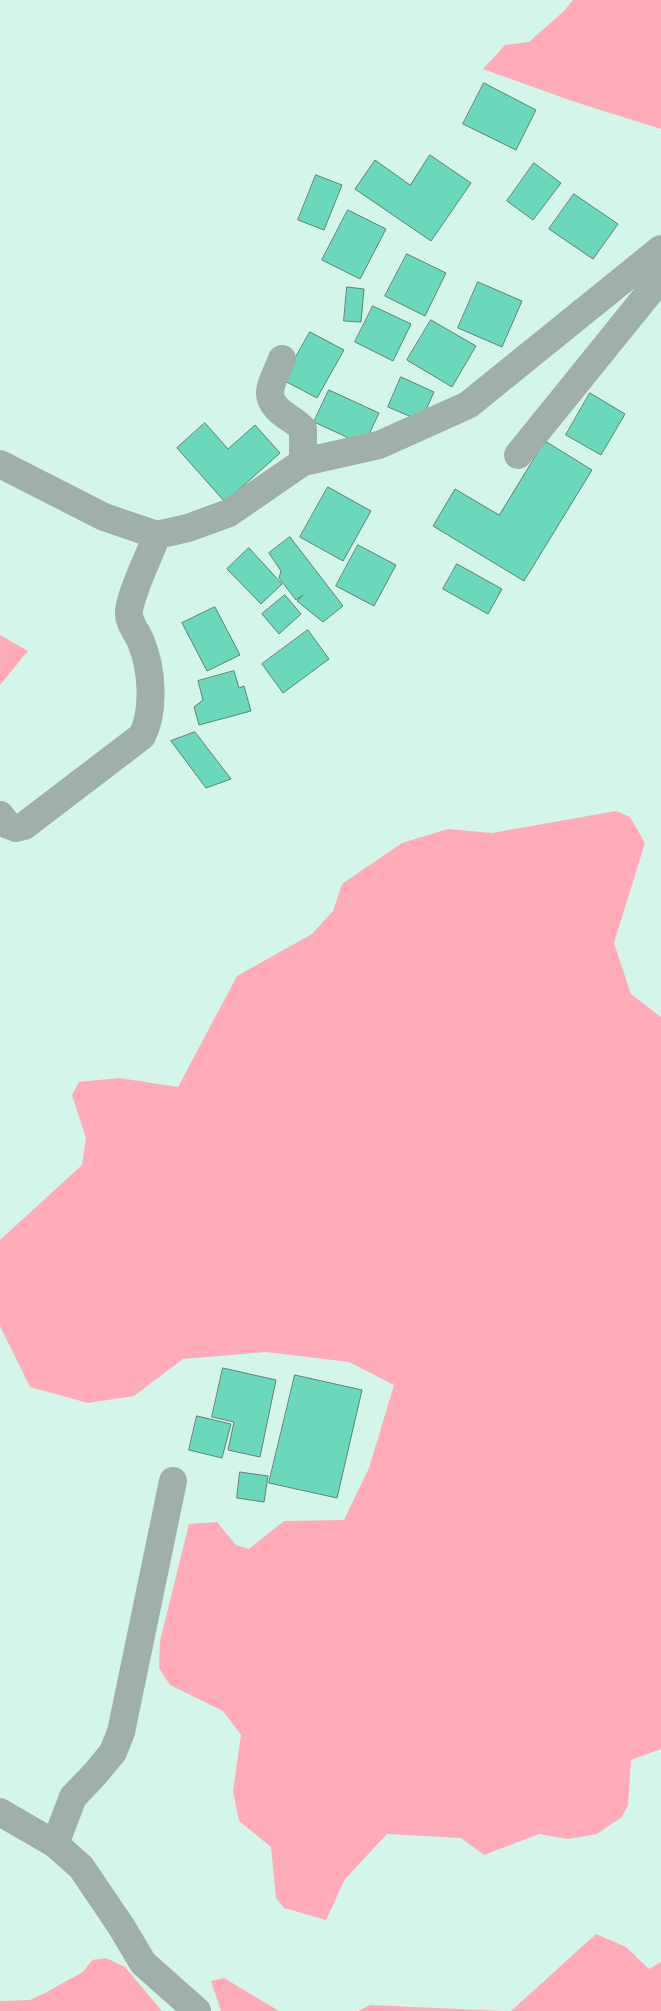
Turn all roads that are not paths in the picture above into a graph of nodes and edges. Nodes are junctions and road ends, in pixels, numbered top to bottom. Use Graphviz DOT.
graph roads {
  1 [pos="661,249"];
  2 [pos="661,278"];
  3 [pos="282,359"];
  4 [pos="518,456"];
  5 [pos="302,462"];
  6 [pos="0,464"];
  7 [pos="157,535"];
  8 [pos="0,815"];
  9 [pos="173,1481"];
  10 [pos="0,1812"];
  11 [pos="55,1844"];
  12 [pos="197,2011"];
  1 -- 5 [label="street"];
  2 -- 4 [label="street"];
  3 -- 5 [label="street"];
  5 -- 7 [label="street"];
  6 -- 7 [label="street"];
  7 -- 8 [label="street"];
  9 -- 11 [label="street"];
  10 -- 11 [label="street"];
  11 -- 12 [label="street"];
}
